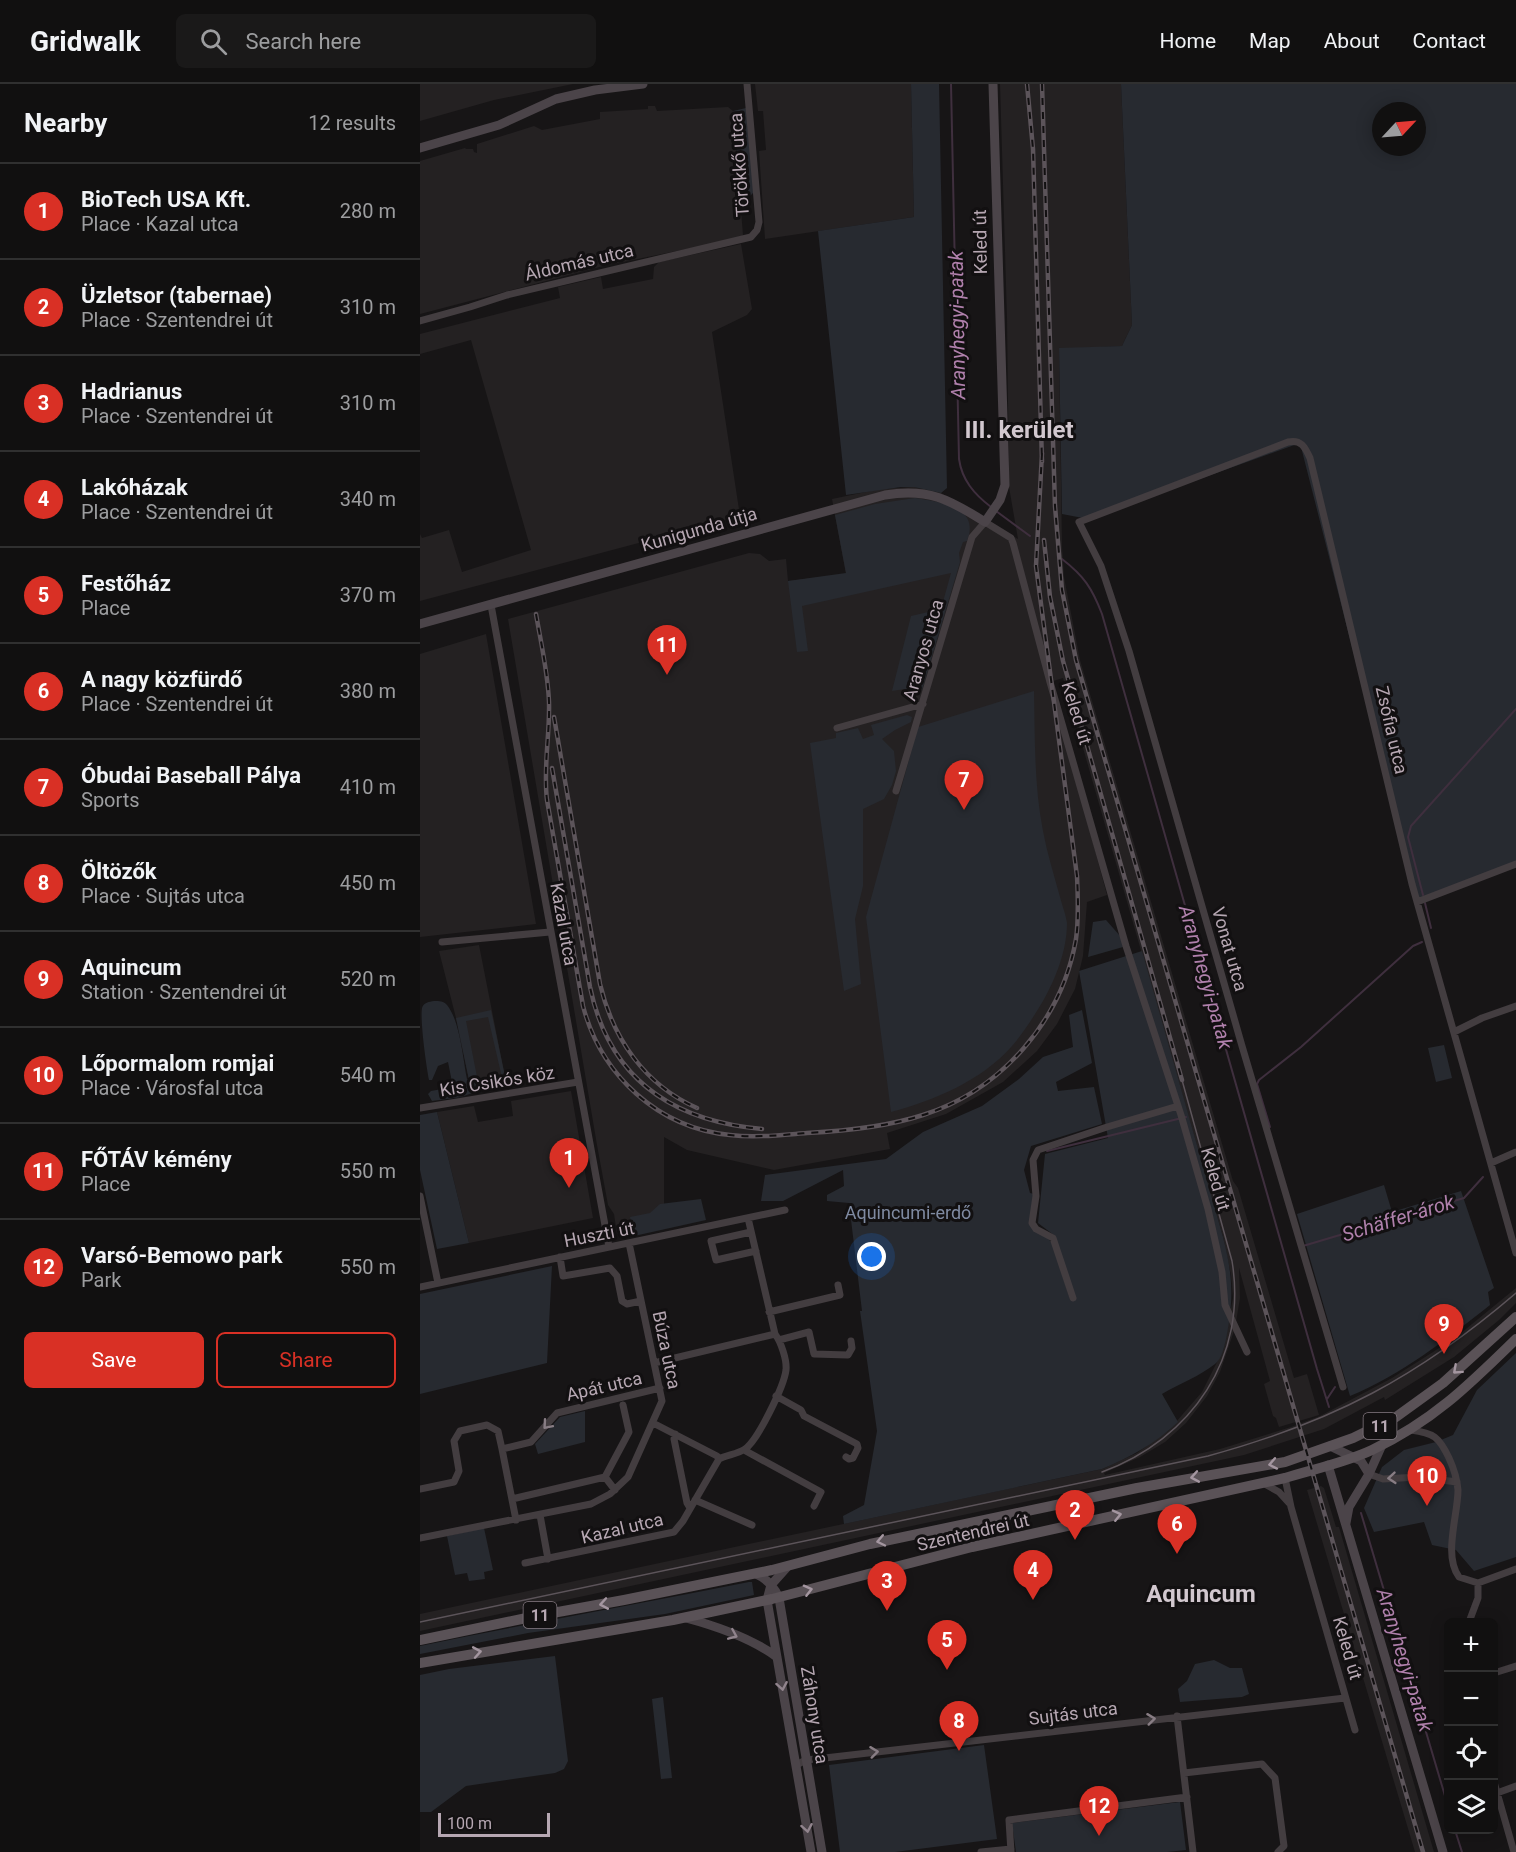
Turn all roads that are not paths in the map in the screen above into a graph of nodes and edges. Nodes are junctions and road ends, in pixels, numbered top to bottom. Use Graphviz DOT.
graph roads {
  1 [pos="643,84"];
  2 [pos="747,84"];
  3 [pos="993,84"];
  4 [pos="594,87"];
  5 [pos="420,148"];
  6 [pos="747,239"];
  7 [pos="420,321"];
  8 [pos="987,518"];
  9 [pos="1079,522"];
  10 [pos="491,605"];
  11 [pos="420,624"];
  12 [pos="923,705"];
  13 [pos="837,728"];
  14 [pos="896,791"];
  15 [pos="1516,864"];
  16 [pos="1417,902"];
  17 [pos="550,932"];
  18 [pos="442,942"];
  19 [pos="1516,1006"];
  20 [pos="1454,1032"];
  21 [pos="578,1083"];
  22 [pos="1178,1106"];
  23 [pos="420,1108"];
  24 [pos="1516,1152"];
  25 [pos="1491,1163"];
  26 [pos="420,1196"];
  27 [pos="784,1210"];
  28 [pos="748,1218"];
  29 [pos="752,1232"];
  30 [pos="629,1243"];
  31 [pos="609,1247"];
  32 [pos="756,1251"];
  33 [pos="1516,1253"];
  34 [pos="560,1257"];
  35 [pos="438,1283"];
  36 [pos="838,1285"];
  37 [pos="420,1287"];
  38 [pos="1073,1298"];
  39 [pos="641,1301"];
  40 [pos="769,1312"];
  41 [pos="1516,1317"];
  42 [pos="777,1337"];
  43 [pos="1516,1339"];
  44 [pos="851,1341"];
  45 [pos="1247,1352"];
  46 [pos="654,1363"];
  47 [pos="1343,1387"];
  48 [pos="660,1389"];
  49 [pos="776,1396"];
  50 [pos="623,1405"];
  51 [pos="653,1423"];
  52 [pos="1411,1430"];
  53 [pos="675,1434"];
  54 [pos="1382,1445"];
  55 [pos="1330,1446"];
  56 [pos="502,1449"];
  57 [pos="744,1450"];
  58 [pos="846,1457"];
  59 [pos="1354,1457"];
  60 [pos="719,1459"];
  61 [pos="1328,1466"];
  62 [pos="1369,1474"];
  63 [pos="605,1477"];
  64 [pos="1285,1478"];
  65 [pos="1261,1482"];
  66 [pos="1457,1482"];
  67 [pos="420,1489"];
  68 [pos="615,1490"];
  69 [pos="512,1499"];
  70 [pos="1355,1499"];
  71 [pos="695,1500"];
  72 [pos="1338,1501"];
  73 [pos="1291,1505"];
  74 [pos="813,1506"];
  75 [pos="690,1508"];
  76 [pos="540,1515"];
  77 [pos="516,1520"];
  78 [pos="752,1525"];
  79 [pos="1345,1525"];
  80 [pos="420,1539"];
  81 [pos="548,1559"];
  82 [pos="525,1563"];
  83 [pos="788,1566"];
  84 [pos="1516,1569"];
  85 [pos="756,1574"];
  86 [pos="1478,1583"];
  87 [pos="771,1585"];
  88 [pos="779,1598"];
  89 [pos="767,1600"];
  90 [pos="686,1618"];
  91 [pos="1471,1618"];
  92 [pos="420,1640"];
  93 [pos="777,1657"];
  94 [pos="420,1663"];
  95 [pos="1516,1666"];
  96 [pos="1497,1672"];
  97 [pos="1345,1698"];
  98 [pos="1177,1716"];
  99 [pos="1355,1731"];
  100 [pos="793,1748"];
  101 [pos="806,1760"];
  102 [pos="796,1766"];
  103 [pos="1184,1773"];
  104 [pos="1516,1786"];
  105 [pos="1498,1793"];
  106 [pos="1498,1796"];
  107 [pos="1187,1797"];
  108 [pos="1011,1850"];
  109 [pos="811,1852"];
  110 [pos="822,1852"];
  111 [pos="981,1852"];
  112 [pos="1193,1852"];
  113 [pos="1278,1852"];
  114 [pos="1443,1852"];
  115 [pos="1514,1852"];
  1 -- 4 [label="street"];
  2 -- 6 [label="street, Törökkő utca"];
  3 -- 8 [label="street, Keled út"];
  4 -- 5 [label="street"];
  6 -- 7 [label="street, Áldomás utca"];
  8 -- 10 [label="street, Kunigunda útja"];
  8 -- 12 [label="street, Aranyos utca"];
  8 -- 22 [label="street, Keled út"];
  9 -- 16 [label="street, Zsófia utca"];
  9 -- 47 [label="street, Vonat utca"];
  10 -- 11 [label="street, Kunigunda útja"];
  10 -- 17 [label="street, Kazal utca"];
  12 -- 13 [label="street"];
  12 -- 14 [label="street, Aranyos utca"];
  15 -- 16 [label="street"];
  16 -- 20 [label="street, Zsófia utca"];
  17 -- 18 [label="street"];
  17 -- 21 [label="street, Kazal utca"];
  19 -- 20 [label="street"];
  20 -- 25 [label="street, Zsófia utca"];
  21 -- 23 [label="street, Kis Csikós köz"];
  21 -- 31 [label="street, Kazal utca"];
  22 -- 38 [label="street"];
  22 -- 45 [label="street, Keled út"];
  24 -- 25 [label="street"];
  25 -- 33 [label="street, Zsófia utca"];
  26 -- 35 [label="street"];
  27 -- 28 [label="street, Huszti út"];
  28 -- 29 [label="street"];
  28 -- 30 [label="street, Huszti út"];
  29 -- 32 [label="street"];
  29 -- 32 [label="street"];
  30 -- 31 [label="street, Huszti út"];
  30 -- 39 [label="street, Búza utca"];
  31 -- 34 [label="street, Huszti út"];
  32 -- 40 [label="street"];
  34 -- 35 [label="street, Huszti út"];
  34 -- 39 [label="street"];
  35 -- 37 [label="street, Huszti út"];
  36 -- 40 [label="street"];
  39 -- 46 [label="street, Búza utca"];
  40 -- 42 [label="street"];
  41 -- 55 [label="main road, Szentendrei út / 11, one-way"];
  42 -- 44 [label="street"];
  42 -- 46 [label="street"];
  42 -- 49 [label="street"];
  43 -- 52 [label="main road, Szentendrei út / 11"];
  46 -- 48 [label="street, Búza utca"];
  48 -- 51 [label="street, Búza utca"];
  48 -- 56 [label="street, Apát utca, one-way"];
  49 -- 57 [label="street"];
  49 -- 58 [label="street"];
  50 -- 63 [label="street"];
  51 -- 53 [label="street"];
  51 -- 68 [label="street, Búza utca"];
  52 -- 54 [label="main road, Szentendrei út / 11"];
  52 -- 66 [label="street"];
  53 -- 60 [label="street"];
  53 -- 75 [label="street"];
  54 -- 59 [label="main road, Szentendrei út / 11"];
  54 -- 62 [label="street"];
  55 -- 59 [label="street"];
  55 -- 83 [label="main road, Szentendrei út / 11, one-way"];
  56 -- 67 [label="street"];
  56 -- 69 [label="street"];
  57 -- 60 [label="street"];
  57 -- 74 [label="street"];
  59 -- 61 [label="main road, Szentendrei út / 11"];
  59 -- 62 [label="street"];
  60 -- 71 [label="street, Kazal utca"];
  61 -- 64 [label="main road, Szentendrei út / 11"];
  61 -- 72 [label="street"];
  66 -- 62 [label="street, one-way"];
  62 -- 70 [label="street"];
  63 -- 68 [label="street"];
  63 -- 69 [label="street"];
  64 -- 65 [label="main road, Szentendrei út / 11"];
  64 -- 73 [label="street, Keled út"];
  65 -- 73 [label="street"];
  88 -- 65 [label="main road, Szentendrei út / 11, one-way"];
  66 -- 86 [label="street"];
  68 -- 76 [label="street, Búza utca"];
  69 -- 77 [label="street"];
  70 -- 72 [label="street"];
  70 -- 79 [label="street"];
  71 -- 75 [label="street, Kazal utca"];
  71 -- 78 [label="street"];
  72 -- 79 [label="street"];
  73 -- 97 [label="street, Keled út"];
  75 -- 81 [label="street, Kazal utca"];
  76 -- 77 [label="street, Búza utca"];
  76 -- 81 [label="street"];
  77 -- 80 [label="street, Búza utca"];
  79 -- 114 [label="street"];
  81 -- 82 [label="street, Kazal utca"];
  83 -- 85 [label="main road, Szentendrei út / 11"];
  83 -- 87 [label="street, Záhony utca"];
  84 -- 86 [label="street"];
  85 -- 87 [label="street, Záhony utca"];
  85 -- 92 [label="main road, Szentendrei út / 11, one-way"];
  86 -- 91 [label="street"];
  87 -- 88 [label="street, Záhony utca"];
  87 -- 89 [label="street, Záhony utca"];
  88 -- 89 [label="main road, Szentendrei út / 11"];
  88 -- 101 [label="street, Záhony utca"];
  89 -- 90 [label="main road, Szentendrei út / 11"];
  89 -- 93 [label="street, Záhony utca"];
  90 -- 93 [label="street, Záhony utca, one-way"];
  94 -- 90 [label="main road, Szentendrei út / 11, one-way"];
  93 -- 100 [label="street, Záhony utca, one-way"];
  95 -- 96 [label="street"];
  97 -- 98 [label="street, Sujtás utca"];
  97 -- 99 [label="street, Keled út"];
  101 -- 98 [label="street, Sujtás utca, one-way"];
  98 -- 103 [label="street"];
  100 -- 101 [label="street"];
  100 -- 102 [label="street, Záhony utca"];
  101 -- 102 [label="street, Sujtás utca"];
  101 -- 110 [label="street, Záhony utca"];
  102 -- 109 [label="street, Záhony utca, one-way"];
  103 -- 107 [label="street"];
  103 -- 113 [label="street"];
  104 -- 105 [label="street"];
  106 -- 115 [label="street"];
  107 -- 108 [label="street"];
  107 -- 112 [label="street"];
  108 -- 111 [label="street"];
}
